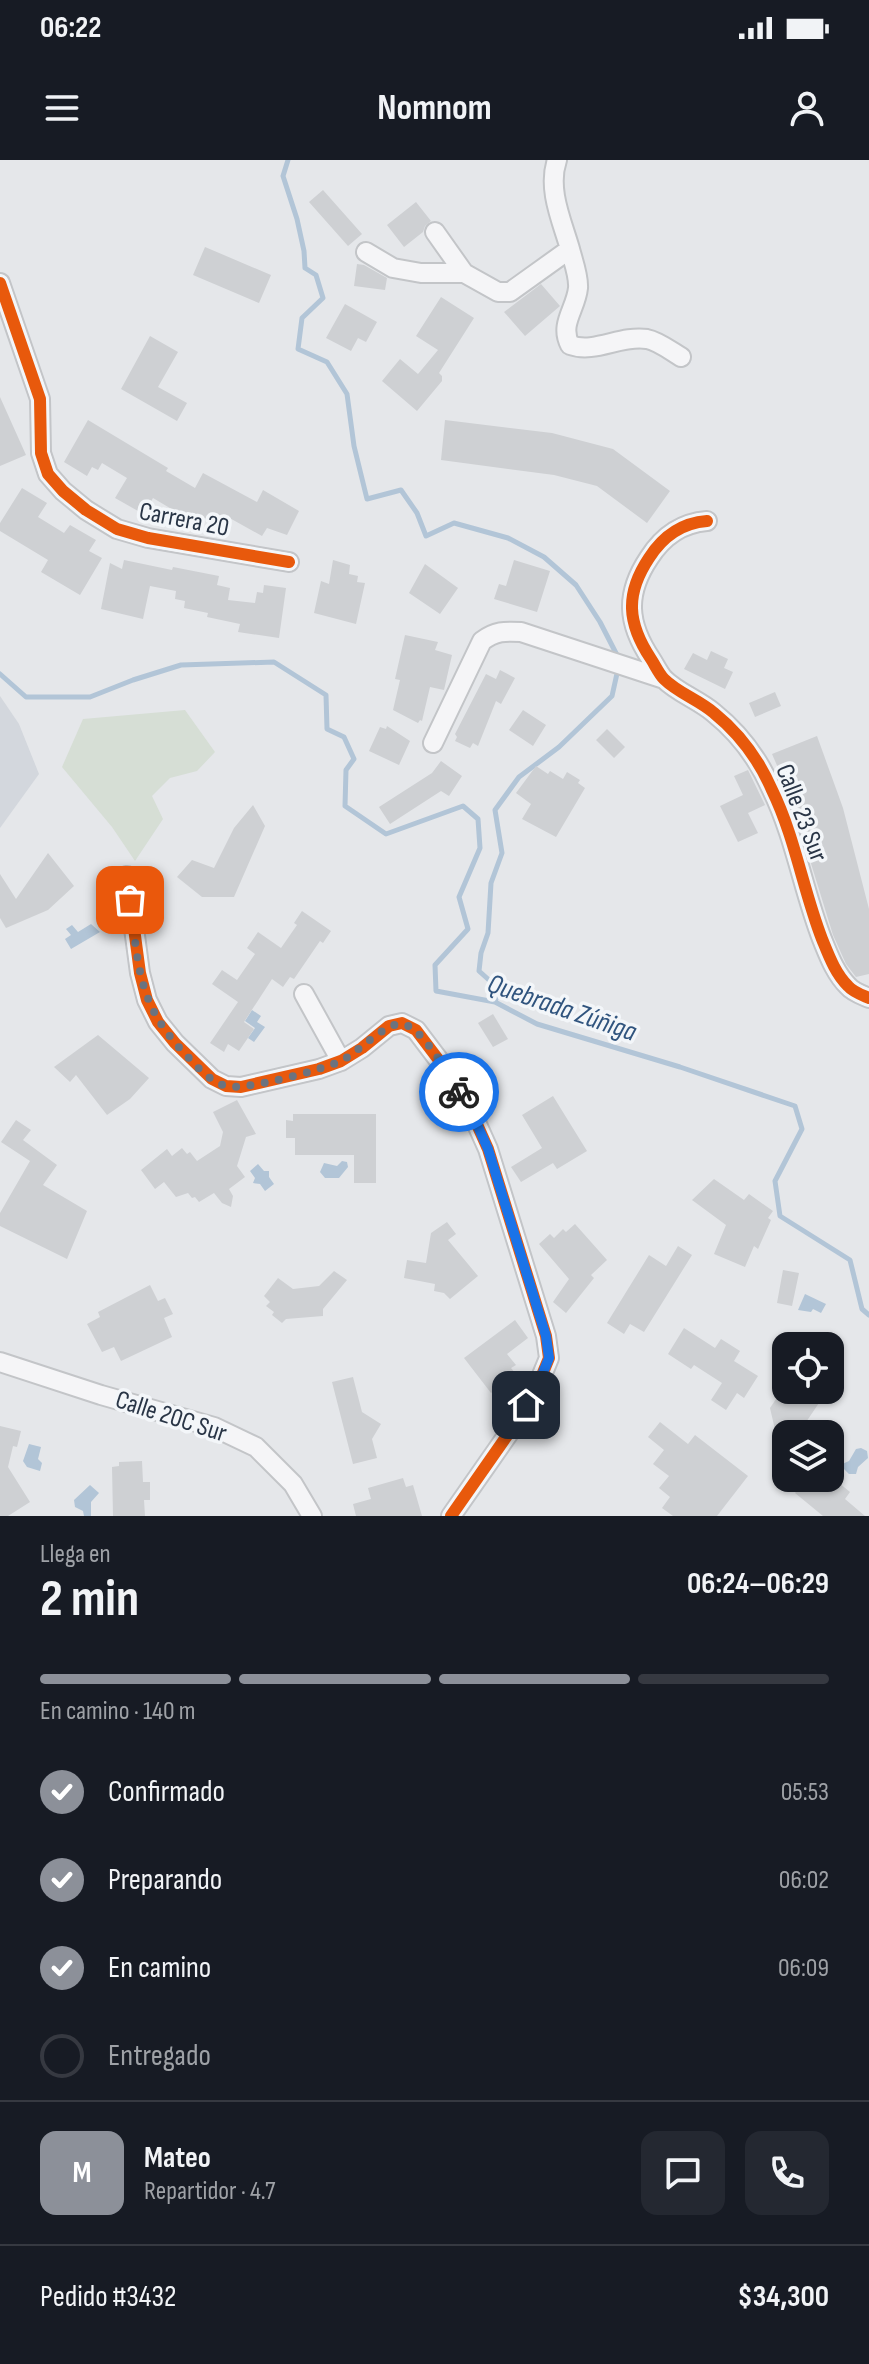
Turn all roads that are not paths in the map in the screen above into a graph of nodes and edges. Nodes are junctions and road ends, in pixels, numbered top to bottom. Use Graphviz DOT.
graph roads {
  1 [pos="557,160"];
  2 [pos="435,232"];
  3 [pos="570,249"];
  4 [pos="366,252"];
  5 [pos="464,273"];
  6 [pos="0,283"];
  7 [pos="681,357"];
  8 [pos="707,521"];
  9 [pos="289,562"];
  10 [pos="664,679"];
  11 [pos="433,743"];
  12 [pos="127,876"];
  13 [pos="304,994"];
  14 [pos="869,998"];
  15 [pos="341,1061"];
  16 [pos="0,1362"];
  17 [pos="312,1516"];
  18 [pos="451,1516"];
  1 -- 3 [label="street"];
  2 -- 5 [label="street"];
  3 -- 5 [label="street"];
  3 -- 7 [label="street"];
  4 -- 5 [label="street"];
  6 -- 9 [label="street, Carrera 20"];
  8 -- 10 [label="street, Calle 23 Sur"];
  10 -- 11 [label="street"];
  10 -- 14 [label="street, Calle 23 Sur"];
  12 -- 15 [label="street"];
  13 -- 15 [label="street"];
  15 -- 18 [label="street"];
  16 -- 17 [label="street, Calle 20C Sur"];
}
